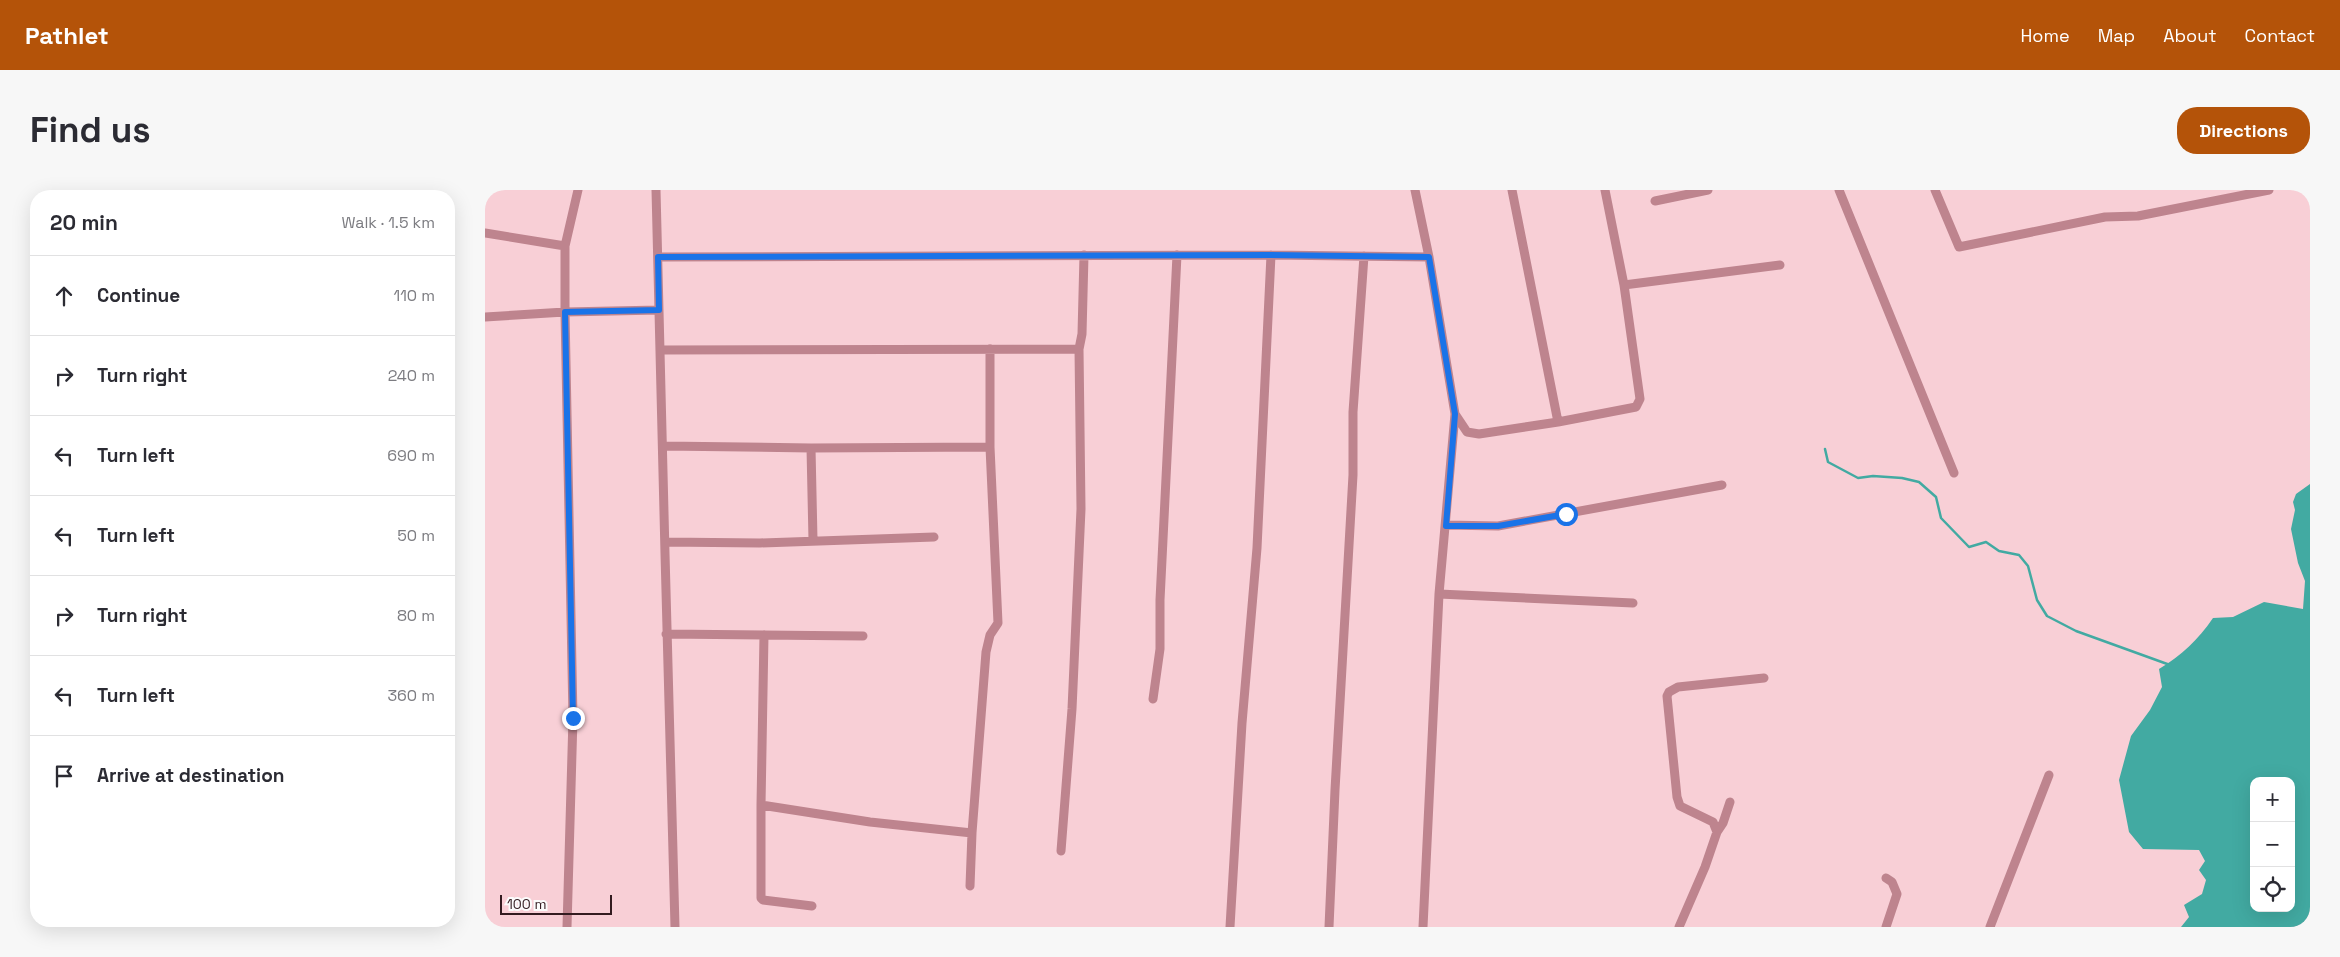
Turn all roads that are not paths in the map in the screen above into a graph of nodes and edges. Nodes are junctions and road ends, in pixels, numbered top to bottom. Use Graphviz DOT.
graph roads {
  1 [pos="578,190"];
  2 [pos="656,190"];
  3 [pos="1415,190"];
  4 [pos="1512,190"];
  5 [pos="1605,190"];
  6 [pos="1708,190"];
  7 [pos="1839,190"];
  8 [pos="1935,190"];
  9 [pos="2269,190"];
  10 [pos="1655,201"];
  11 [pos="485,233"];
  12 [pos="565,246"];
  13 [pos="1177,255"];
  14 [pos="1271,255"];
  15 [pos="1083,256"];
  16 [pos="1364,256"];
  17 [pos="658,257"];
  18 [pos="1429,257"];
  19 [pos="1779,265"];
  20 [pos="1624,285"];
  21 [pos="659,310"];
  22 [pos="565,312"];
  23 [pos="485,317"];
  24 [pos="990,349"];
  25 [pos="1079,349"];
  26 [pos="660,350"];
  27 [pos="1455,414"];
  28 [pos="1558,422"];
  29 [pos="663,446"];
  30 [pos="990,447"];
  31 [pos="811,448"];
  32 [pos="1954,473"];
  33 [pos="1722,485"];
  34 [pos="1446,526"];
  35 [pos="934,537"];
  36 [pos="813,540"];
  37 [pos="666,542"];
  38 [pos="1439,594"];
  39 [pos="1633,603"];
  40 [pos="666,634"];
  41 [pos="764,635"];
  42 [pos="863,636"];
  43 [pos="1764,678"];
  44 [pos="1153,699"];
  45 [pos="2049,775"];
  46 [pos="1730,802"];
  47 [pos="761,805"];
  48 [pos="1717,832"];
  49 [pos="972,833"];
  50 [pos="1061,851"];
  51 [pos="1886,878"];
  52 [pos="970,886"];
  53 [pos="812,906"];
  54 [pos="567,927"];
  55 [pos="675,927"];
  56 [pos="1230,927"];
  57 [pos="1329,927"];
  58 [pos="1423,927"];
  59 [pos="1679,927"];
  60 [pos="1886,927"];
  61 [pos="1990,927"];
  1 -- 12 [label="street"];
  2 -- 17 [label="street"];
  3 -- 18 [label="street"];
  4 -- 28 [label="street"];
  5 -- 20 [label="street"];
  6 -- 10 [label="street"];
  7 -- 32 [label="street"];
  8 -- 9 [label="street"];
  11 -- 12 [label="street"];
  12 -- 22 [label="street"];
  13 -- 14 [label="street"];
  13 -- 15 [label="street"];
  13 -- 44 [label="street"];
  14 -- 16 [label="street"];
  14 -- 56 [label="street"];
  15 -- 17 [label="street"];
  15 -- 25 [label="street"];
  16 -- 18 [label="street"];
  16 -- 57 [label="street"];
  17 -- 21 [label="street"];
  18 -- 27 [label="street"];
  19 -- 20 [label="street"];
  20 -- 28 [label="street"];
  21 -- 22 [label="street"];
  21 -- 26 [label="street"];
  22 -- 23 [label="street"];
  22 -- 54 [label="street"];
  24 -- 25 [label="street"];
  24 -- 26 [label="street"];
  24 -- 30 [label="street"];
  25 -- 50 [label="street"];
  26 -- 29 [label="street"];
  27 -- 28 [label="street"];
  27 -- 34 [label="street"];
  29 -- 31 [label="street"];
  29 -- 37 [label="street"];
  30 -- 31 [label="street"];
  30 -- 49 [label="street"];
  31 -- 36 [label="street"];
  33 -- 34 [label="street"];
  34 -- 38 [label="street"];
  35 -- 36 [label="street"];
  36 -- 37 [label="street"];
  37 -- 40 [label="street"];
  38 -- 39 [label="street"];
  38 -- 58 [label="street"];
  40 -- 41 [label="street"];
  40 -- 55 [label="street"];
  41 -- 42 [label="street"];
  41 -- 47 [label="street"];
  43 -- 48 [label="street"];
  45 -- 61 [label="street"];
  46 -- 48 [label="street"];
  47 -- 49 [label="street"];
  47 -- 53 [label="street"];
  48 -- 59 [label="street"];
  49 -- 52 [label="street"];
  51 -- 60 [label="street"];
}
